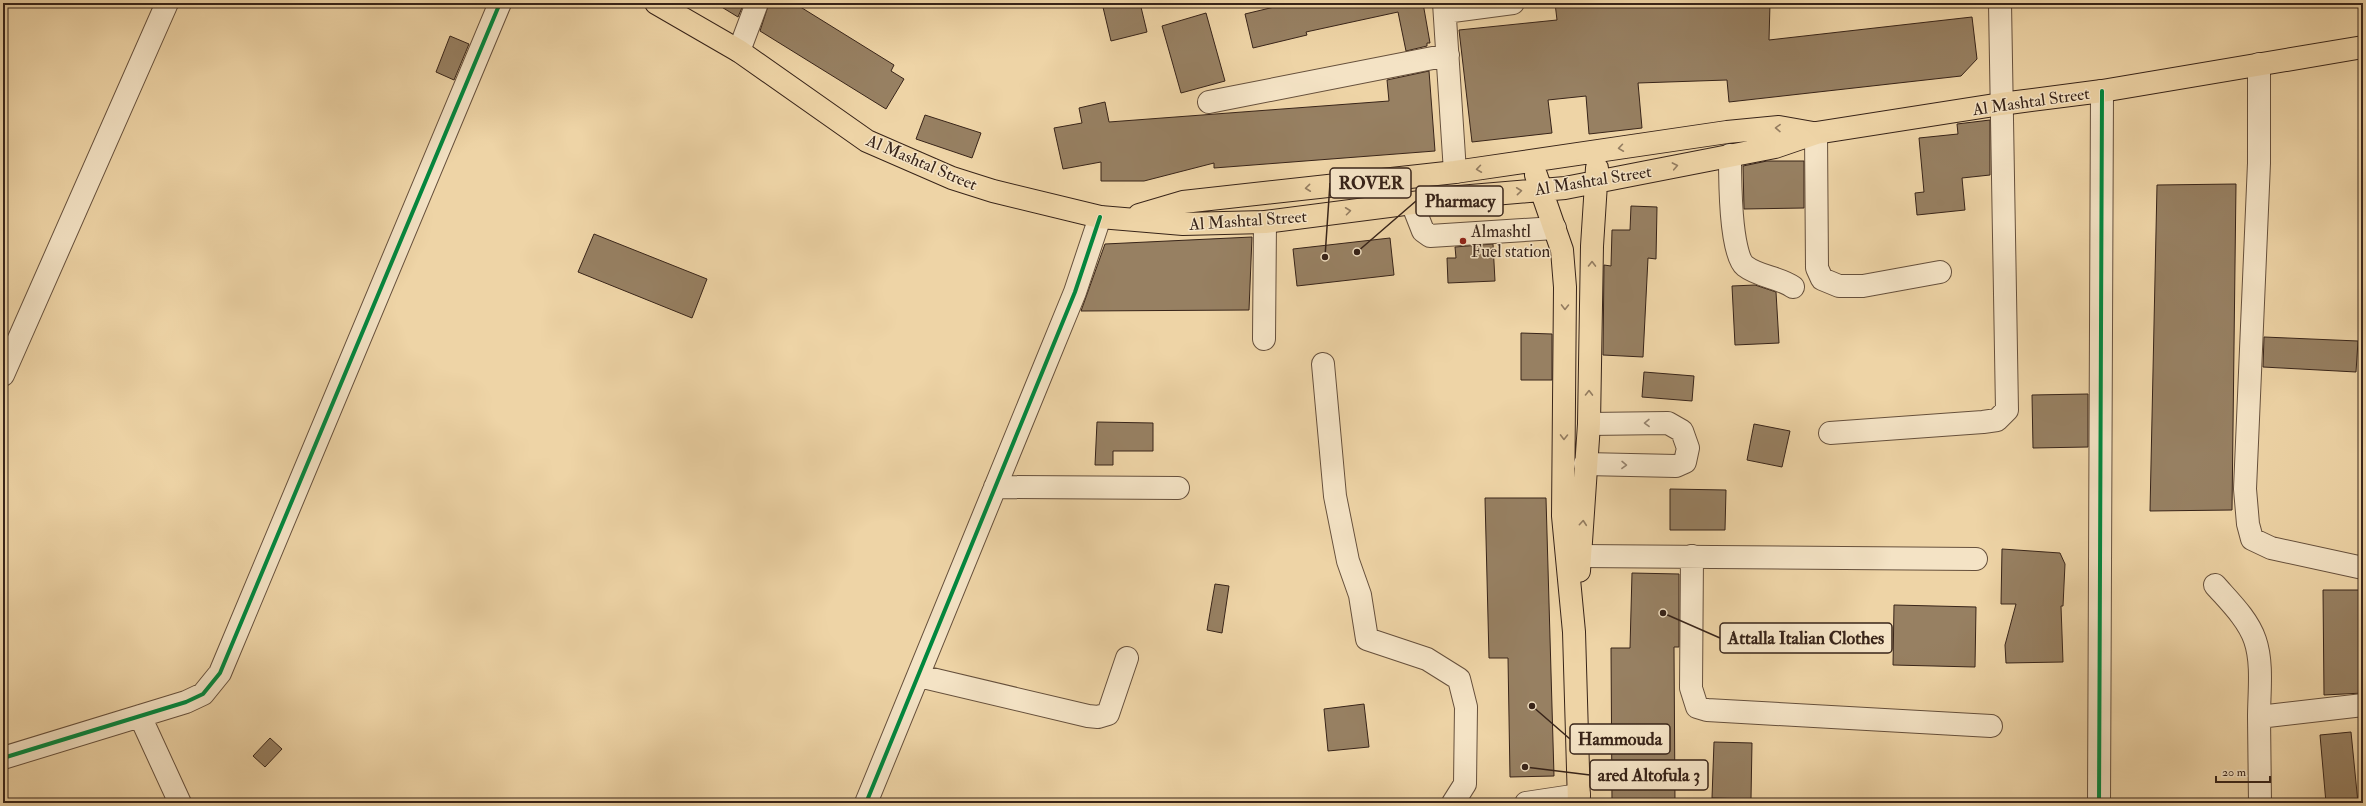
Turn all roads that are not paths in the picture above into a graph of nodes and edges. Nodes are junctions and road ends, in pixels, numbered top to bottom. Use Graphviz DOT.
graph roads {
  1 [pos="167,3"];
  2 [pos="500,3"];
  3 [pos="656,3"];
  4 [pos="757,3"];
  5 [pos="1513,3"];
  6 [pos="2000,3"];
  7 [pos="1445,8"];
  8 [pos="2363,47"];
  9 [pos="739,50"];
  10 [pos="1448,55"];
  11 [pos="2259,64"];
  12 [pos="2102,91"];
  13 [pos="1209,102"];
  14 [pos="2001,104"];
  15 [pos="1816,133"];
  16 [pos="1597,151"];
  17 [pos="1730,155"];
  18 [pos="1532,161"];
  19 [pos="1454,172"];
  20 [pos="1597,182"];
  21 [pos="1540,189"];
  22 [pos="1412,203"];
  23 [pos="1100,217"];
  24 [pos="1128,218"];
  25 [pos="1265,222"];
  26 [pos="1555,228"];
  27 [pos="1940,272"];
  28 [pos="1793,288"];
  29 [pos="1264,339"];
  30 [pos="1323,364"];
  31 [pos="3,375"];
  32 [pos="1589,424"];
  33 [pos="1830,433"];
  34 [pos="1585,464"];
  35 [pos="995,487"];
  36 [pos="1178,488"];
  37 [pos="1580,556"];
  38 [pos="1692,556"];
  39 [pos="1976,559"];
  40 [pos="2363,568"];
  41 [pos="2215,585"];
  42 [pos="1574,632"];
  43 [pos="1127,658"];
  44 [pos="919,676"];
  45 [pos="2363,705"];
  46 [pos="140,716"];
  47 [pos="2259,717"];
  48 [pos="1991,726"];
  49 [pos="3,758"];
  50 [pos="1579,799"];
  51 [pos="180,803"];
  52 [pos="866,803"];
  53 [pos="1453,803"];
  54 [pos="1526,803"];
  55 [pos="2099,803"];
  56 [pos="2260,803"];
  1 -- 31 [label="street"];
  2 -- 46 [label="street"];
  3 -- 9 [label="main road, Al Mashtal Street"];
  4 -- 9 [label="street"];
  5 -- 7 [label="street"];
  6 -- 14 [label="street"];
  7 -- 10 [label="street"];
  8 -- 11 [label="main road, Al Mashtal Street"];
  9 -- 23 [label="main road, Al Mashtal Street"];
  10 -- 13 [label="street"];
  10 -- 19 [label="street"];
  11 -- 12 [label="main road, Al Mashtal Street"];
  11 -- 40 [label="street"];
  12 -- 14 [label="main road, Al Mashtal Street"];
  12 -- 55 [label="street"];
  14 -- 15 [label="main road, Al Mashtal Street"];
  14 -- 33 [label="street"];
  15 -- 16 [label="main road, Al Mashtal Street, one-way"];
  15 -- 17 [label="main road, Al Mashtal Street"];
  15 -- 27 [label="street"];
  16 -- 18 [label="main road, Al Mashtal Street"];
  16 -- 20 [label="main road"];
  20 -- 17 [label="main road, Al Mashtal Street, one-way"];
  17 -- 28 [label="street"];
  18 -- 19 [label="main road, Al Mashtal Street, one-way"];
  18 -- 21 [label="main road"];
  19 -- 24 [label="main road, Al Mashtal Street, one-way"];
  20 -- 21 [label="main road, Al Mashtal Street"];
  32 -- 20 [label="main road, one-way"];
  22 -- 21 [label="main road, Al Mashtal Street, one-way"];
  21 -- 26 [label="main road"];
  25 -- 22 [label="main road, Al Mashtal Street, one-way"];
  22 -- 26 [label="street"];
  23 -- 24 [label="main road, Al Mashtal Street"];
  23 -- 35 [label="street"];
  24 -- 25 [label="main road, Al Mashtal Street"];
  25 -- 29 [label="street"];
  26 -- 42 [label="main road, one-way"];
  30 -- 53 [label="street"];
  32 -- 34 [label="main road"];
  34 -- 32 [label="street, one-way"];
  37 -- 34 [label="main road, one-way"];
  35 -- 36 [label="street"];
  35 -- 44 [label="street"];
  37 -- 38 [label="street"];
  37 -- 42 [label="main road"];
  38 -- 39 [label="street"];
  38 -- 48 [label="street"];
  41 -- 47 [label="street"];
  42 -- 50 [label="main road"];
  43 -- 44 [label="street"];
  44 -- 52 [label="street"];
  45 -- 47 [label="street"];
  46 -- 49 [label="street"];
  46 -- 51 [label="street"];
  47 -- 56 [label="street"];
  50 -- 54 [label="street"];
}
